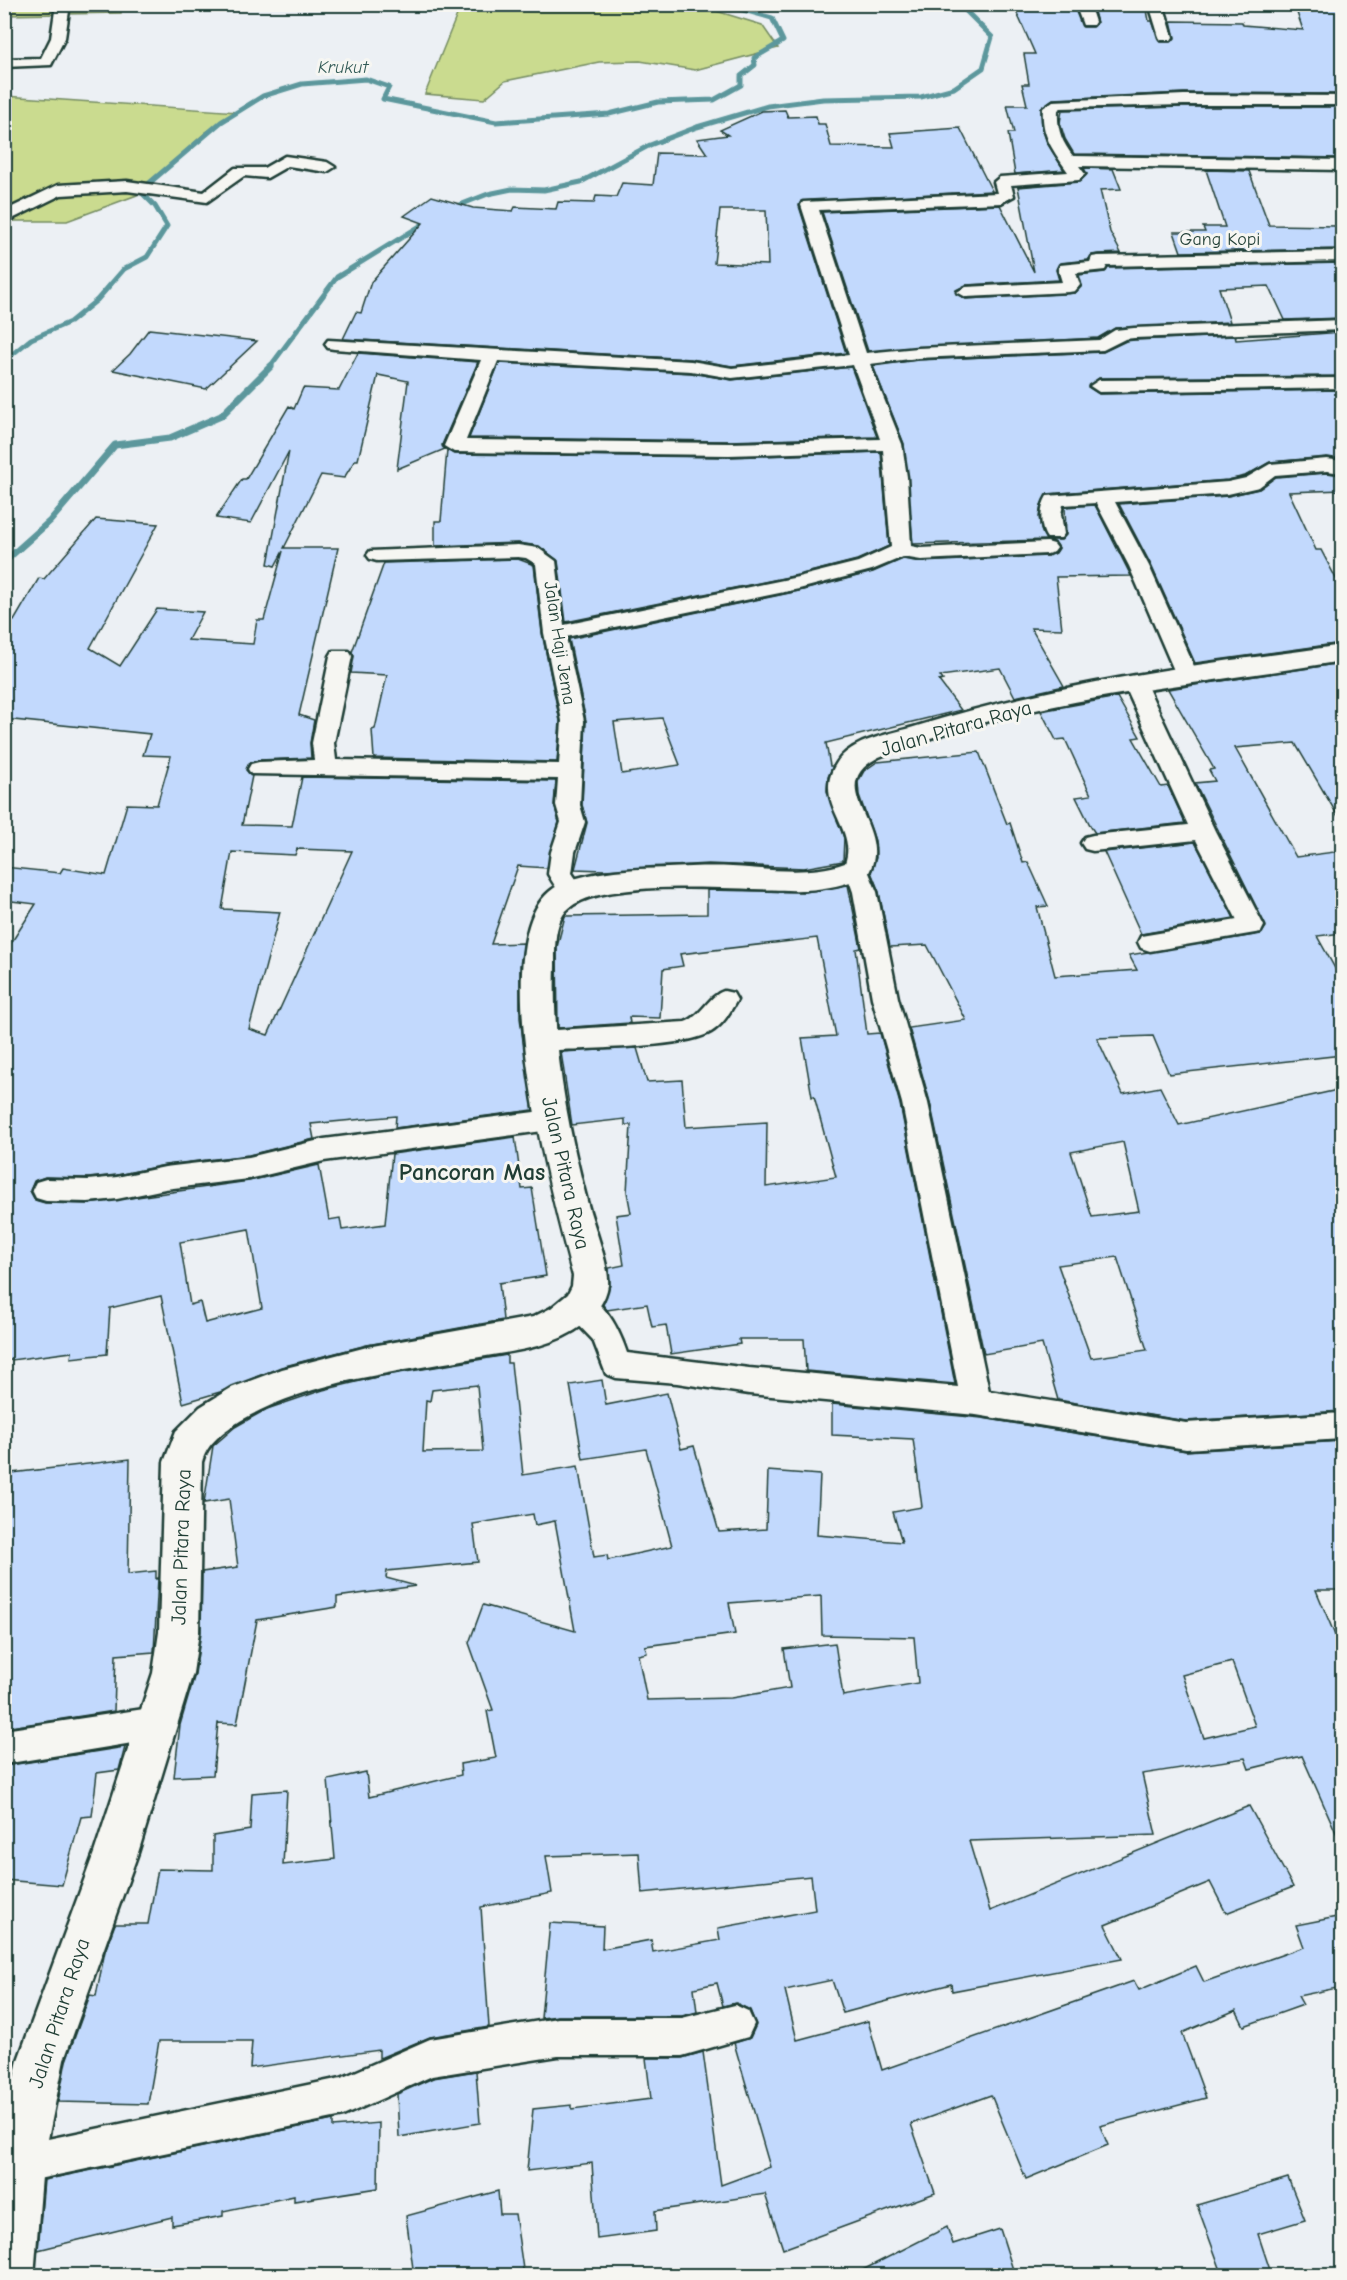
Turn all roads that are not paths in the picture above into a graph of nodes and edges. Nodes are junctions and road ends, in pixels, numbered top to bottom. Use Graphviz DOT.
graph roads {
  1 [pos="14,4"];
  2 [pos="63,4"];
  3 [pos="1082,4"];
  4 [pos="1156,4"];
  5 [pos="4,5"];
  6 [pos="1088,22"];
  7 [pos="1166,37"];
  8 [pos="4,63"];
  9 [pos="1342,101"];
  10 [pos="1069,161"];
  11 [pos="1342,165"];
  12 [pos="327,167"];
  13 [pos="4,218"];
  14 [pos="1342,256"];
  15 [pos="966,292"];
  16 [pos="1342,325"];
  17 [pos="334,344"];
  18 [pos="492,355"];
  19 [pos="860,358"];
  20 [pos="1342,383"];
  21 [pos="1099,386"];
  22 [pos="892,444"];
  23 [pos="1342,466"];
  24 [pos="1103,497"];
  25 [pos="901,550"];
  26 [pos="377,555"];
  27 [pos="555,633"];
  28 [pos="1342,653"];
  29 [pos="341,656"];
  30 [pos="1187,675"];
  31 [pos="1135,684"];
  32 [pos="326,767"];
  33 [pos="259,769"];
  34 [pos="568,772"];
  35 [pos="1203,831"];
  36 [pos="1093,843"];
  37 [pos="857,869"];
  38 [pos="572,891"];
  39 [pos="1150,942"];
  40 [pos="724,1000"];
  41 [pos="541,1041"];
  42 [pos="550,1120"];
  43 [pos="46,1190"];
  44 [pos="579,1306"];
  45 [pos="976,1402"];
  46 [pos="1342,1426"];
  47 [pos="157,1723"];
  48 [pos="4,1747"];
  49 [pos="735,2024"];
  50 [pos="19,2164"];
  51 [pos="10,2205"];
  52 [pos="9,2276"];
  1 -- 5 [label="street"];
  2 -- 8 [label="street"];
  3 -- 6 [label="street"];
  4 -- 7 [label="street"];
  9 -- 10 [label="street"];
  10 -- 11 [label="street"];
  10 -- 19 [label="street"];
  12 -- 13 [label="street"];
  14 -- 15 [label="street, Gang Kopi"];
  16 -- 19 [label="street"];
  17 -- 18 [label="street"];
  18 -- 19 [label="street"];
  18 -- 22 [label="street"];
  19 -- 22 [label="street"];
  20 -- 21 [label="street"];
  22 -- 25 [label="street"];
  23 -- 24 [label="street"];
  24 -- 25 [label="street"];
  24 -- 30 [label="street"];
  25 -- 27 [label="street"];
  26 -- 27 [label="street, Jalan Haji Jema"];
  27 -- 34 [label="street, Jalan Haji Jema"];
  28 -- 30 [label="main road, Jalan Pitara Raya"];
  29 -- 32 [label="street"];
  30 -- 31 [label="main road, Jalan Pitara Raya"];
  31 -- 35 [label="street"];
  31 -- 37 [label="main road, Jalan Pitara Raya"];
  32 -- 33 [label="street"];
  32 -- 34 [label="street"];
  34 -- 38 [label="street, Jalan Haji Jema"];
  35 -- 36 [label="street"];
  35 -- 39 [label="street"];
  37 -- 38 [label="main road"];
  37 -- 45 [label="street"];
  38 -- 41 [label="main road, Jalan Pitara Raya"];
  40 -- 41 [label="street"];
  41 -- 42 [label="main road, Jalan Pitara Raya"];
  42 -- 43 [label="street"];
  42 -- 44 [label="main road, Jalan Pitara Raya"];
  44 -- 45 [label="street"];
  44 -- 47 [label="main road, Jalan Pitara Raya"];
  45 -- 46 [label="street"];
  47 -- 48 [label="street"];
  47 -- 50 [label="main road, Jalan Pitara Raya"];
  49 -- 50 [label="street"];
  50 -- 51 [label="main road, Jalan Pitara Raya"];
  51 -- 52 [label="main road, Jalan Pitara Raya"];
}
